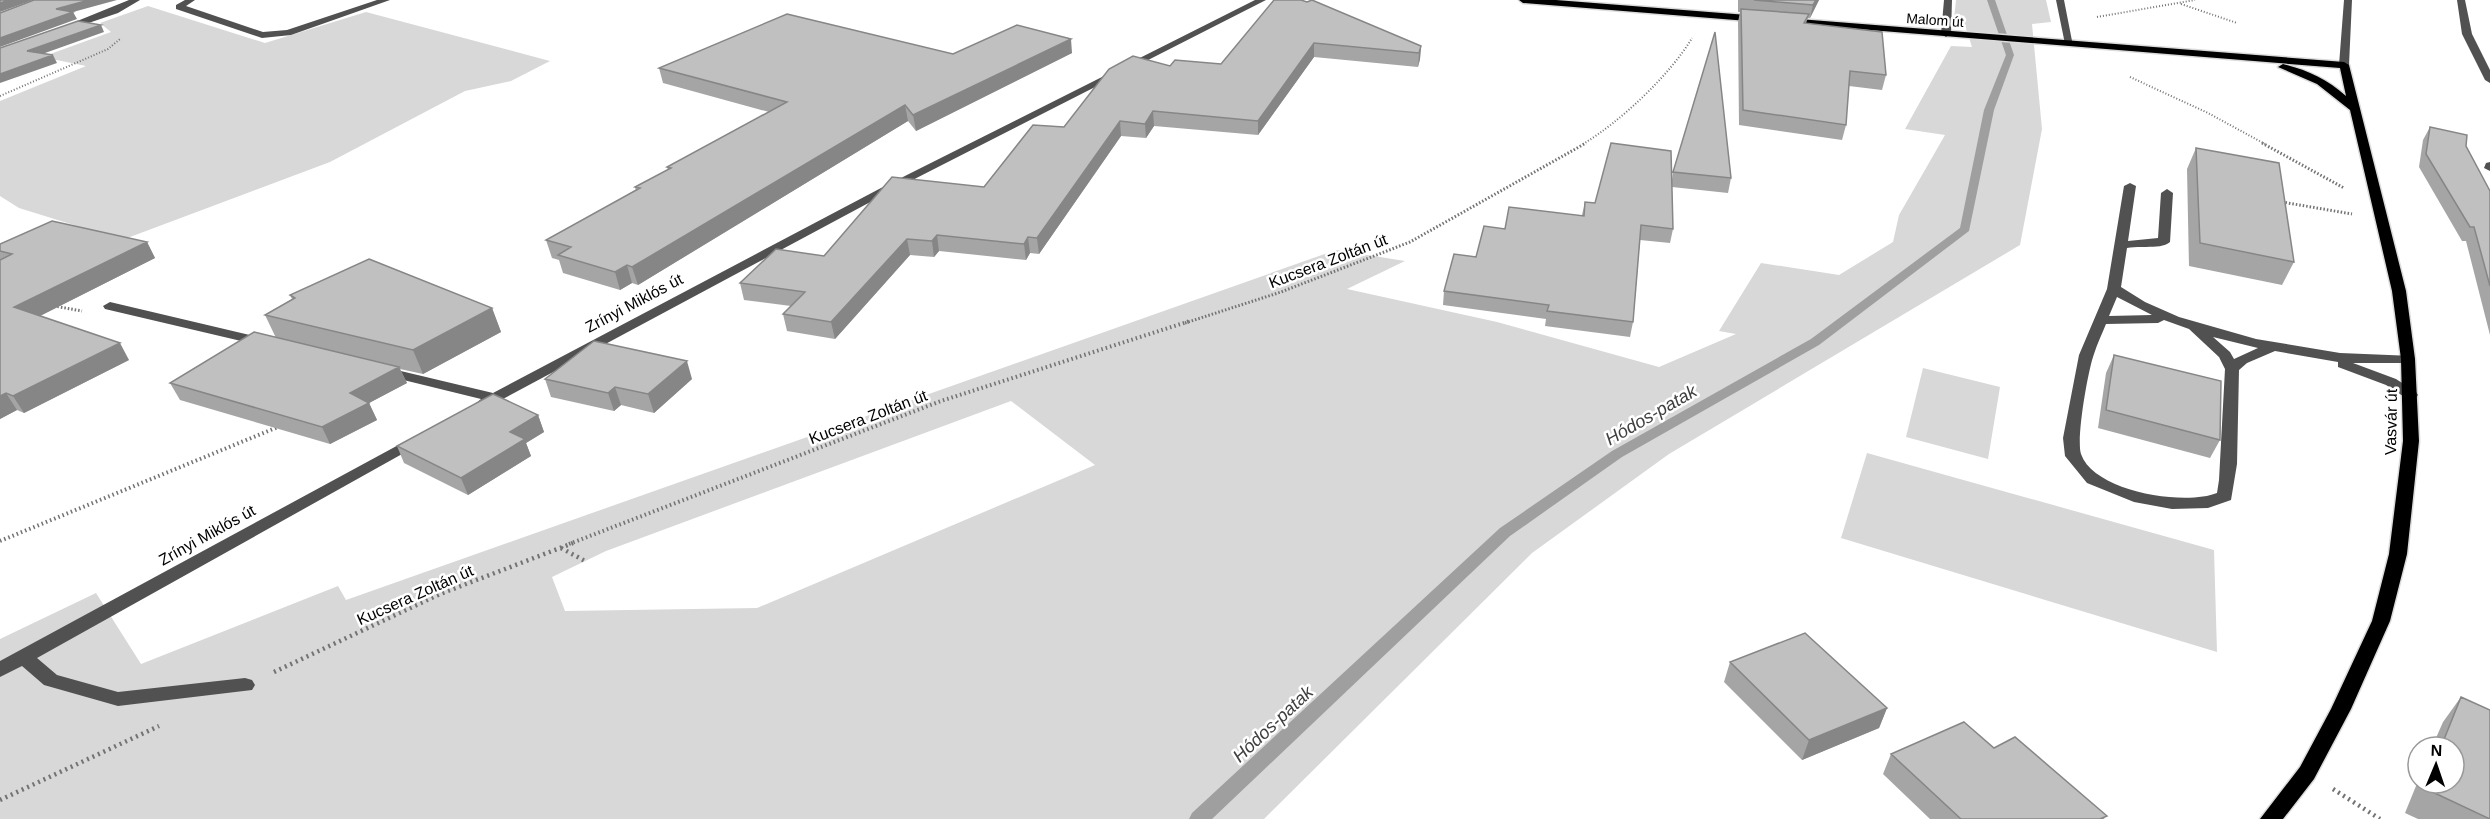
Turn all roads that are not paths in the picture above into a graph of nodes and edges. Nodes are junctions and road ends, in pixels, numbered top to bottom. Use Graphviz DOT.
graph roads {
  1 [pos="136,0"];
  2 [pos="191,0"];
  3 [pos="386,0"];
  4 [pos="1262,0"];
  5 [pos="1523,0"];
  6 [pos="1947,0"];
  7 [pos="2060,0"];
  8 [pos="2348,0"];
  9 [pos="2461,0"];
  10 [pos="1766,20"];
  11 [pos="1778,20"];
  12 [pos="52,33"];
  13 [pos="1946,34"];
  14 [pos="2070,44"];
  15 [pos="2239,57"];
  16 [pos="2344,65"];
  17 [pos="2490,80"];
  18 [pos="2353,108"];
  19 [pos="2130,186"];
  20 [pos="2167,193"];
  21 [pos="2121,246"];
  22 [pos="2114,289"];
  23 [pos="110,306"];
  24 [pos="2101,321"];
  25 [pos="2176,321"];
  26 [pos="2191,325"];
  27 [pos="273,345"];
  28 [pos="2276,346"];
  29 [pos="2314,354"];
  30 [pos="2408,359"];
  31 [pos="366,367"];
  32 [pos="2232,369"];
  33 [pos="2411,395"];
  34 [pos="495,398"];
  35 [pos="464,415"];
  36 [pos="433,432"];
  37 [pos="24,657"];
  38 [pos="0,670"];
  39 [pos="245,686"];
  40 [pos="2271,819"];
  1 -- 12 [label="street"];
  2 -- 3 [label="street"];
  4 -- 34 [label="street, Zrínyi Miklós út"];
  5 -- 10 [label="main road"];
  6 -- 13 [label="street"];
  7 -- 14 [label="street"];
  8 -- 16 [label="street, Vasvár út"];
  9 -- 17 [label="street"];
  11 -- 13 [label="main road, Malom út"];
  13 -- 14 [label="main road, Malom út"];
  14 -- 15 [label="main road, Malom út"];
  15 -- 16 [label="main road, Malom út"];
  15 -- 18 [label="main road"];
  16 -- 18 [label="main road, Vasvár út"];
  18 -- 30 [label="main road, Vasvár út"];
  19 -- 21 [label="street"];
  20 -- 21 [label="street"];
  21 -- 22 [label="street"];
  22 -- 24 [label="street"];
  22 -- 25 [label="street"];
  23 -- 27 [label="street"];
  24 -- 25 [label="street"];
  24 -- 32 [label="street"];
  25 -- 26 [label="street"];
  26 -- 28 [label="street"];
  26 -- 32 [label="street"];
  28 -- 29 [label="street"];
  28 -- 32 [label="street"];
  29 -- 30 [label="street"];
  29 -- 33 [label="street"];
  30 -- 33 [label="main road, Vasvár út"];
  31 -- 34 [label="street"];
  33 -- 40 [label="main road, Vasvár út"];
  34 -- 35 [label="street, Zrínyi Miklós út"];
  36 -- 37 [label="street, Zrínyi Miklós út"];
  37 -- 38 [label="street, Zrínyi Miklós út"];
  37 -- 39 [label="street"];
}
